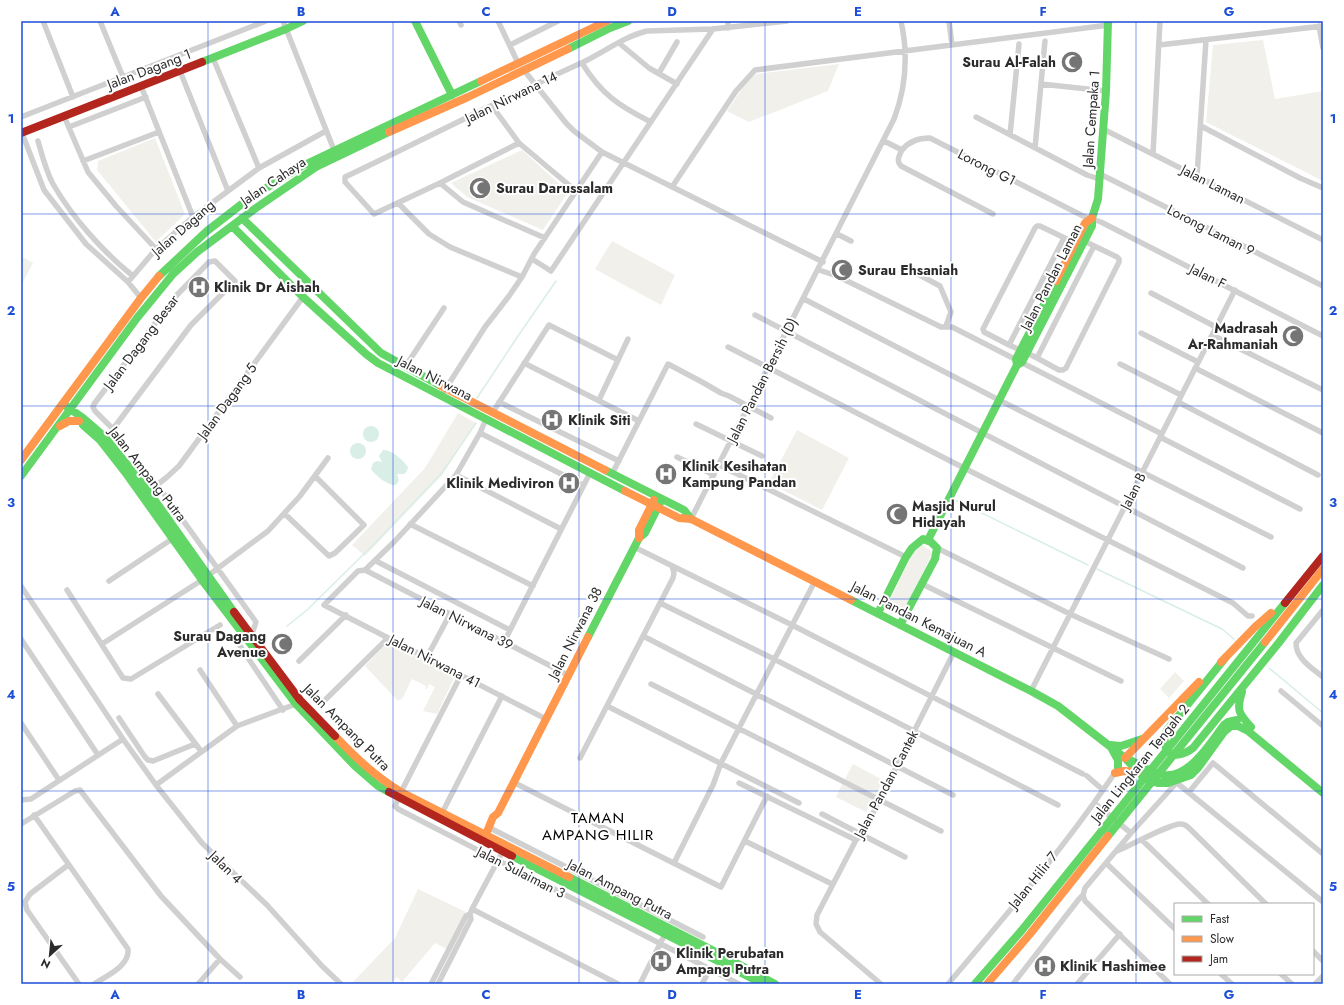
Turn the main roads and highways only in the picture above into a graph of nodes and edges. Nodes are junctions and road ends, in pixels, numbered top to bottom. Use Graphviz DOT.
graph roads {
  1 [pos="303,21"];
  2 [pos="415,21"];
  3 [pos="607,21"];
  4 [pos="628,21"];
  5 [pos="1109,23"];
  6 [pos="285,25"];
  7 [pos="521,66"];
  8 [pos="442,77"];
  9 [pos="467,92"];
  10 [pos="452,95"];
  11 [pos="436,101"];
  12 [pos="443,108"];
  13 [pos="21,133"];
  14 [pos="246,200"];
  15 [pos="256,208"];
  16 [pos="1092,218"];
  17 [pos="236,221"];
  18 [pos="254,230"];
  19 [pos="206,231"];
  20 [pos="218,236"];
  21 [pos="244,238"];
  22 [pos="288,264"];
  23 [pos="300,294"];
  24 [pos="373,346"];
  25 [pos="1023,352"];
  26 [pos="366,354"];
  27 [pos="78,398"];
  28 [pos="61,406"];
  29 [pos="69,411"];
  30 [pos="81,420"];
  31 [pos="58,427"];
  32 [pos="22,456"];
  33 [pos="33,461"];
  34 [pos="21,476"];
  35 [pos="146,494"];
  36 [pos="659,497"];
  37 [pos="651,505"];
  38 [pos="667,512"];
  39 [pos="651,514"];
  40 [pos="691,519"];
  41 [pos="928,540"];
  42 [pos="1323,556"];
  43 [pos="1323,569"];
  44 [pos="1323,585"];
  45 [pos="1292,594"];
  46 [pos="878,613"];
  47 [pos="900,625"];
  48 [pos="1226,657"];
  49 [pos="1235,672"];
  50 [pos="1244,684"];
  51 [pos="1251,727"];
  52 [pos="1144,738"];
  53 [pos="1110,745"];
  54 [pos="1125,758"];
  55 [pos="1137,772"];
  56 [pos="1323,786"];
  57 [pos="1323,793"];
  58 [pos="399,795"];
  59 [pos="498,813"];
  60 [pos="485,838"];
  61 [pos="1054,896"];
  62 [pos="666,932"];
  63 [pos="763,984"];
  64 [pos="775,984"];
  65 [pos="975,984"];
  66 [pos="987,984"];
  1 -- 6 [label="main road, Jalan Dagang 1"];
  2 -- 8 [label="main road"];
  3 -- 7 [label="main road, Jalan Cahaya"];
  4 -- 7 [label="main road, Jalan Cahaya"];
  5 -- 16 [label="main road, Jalan Cempaka 1"];
  6 -- 13 [label="main road, Jalan Dagang 1"];
  7 -- 9 [label="main road, Jalan Cahaya"];
  8 -- 9 [label="main road"];
  8 -- 10 [label="main road"];
  8 -- 11 [label="main road"];
  9 -- 10 [label="main road"];
  9 -- 12 [label="main road, Jalan Cahaya"];
  10 -- 11 [label="main road, Jalan Cahaya"];
  10 -- 12 [label="main road"];
  11 -- 14 [label="main road, Jalan Cahaya"];
  12 -- 15 [label="main road, Jalan Cahaya"];
  14 -- 17 [label="main road"];
  14 -- 19 [label="main road, Jalan Cahaya"];
  15 -- 17 [label="main road, Jalan Cahaya"];
  15 -- 18 [label="main road"];
  16 -- 25 [label="main road, Jalan Pandan Laman"];
  16 -- 25 [label="main road, Jalan Pandan Laman"];
  17 -- 18 [label="main road, Jalan Nirwana"];
  17 -- 19 [label="main road"];
  17 -- 20 [label="main road, Jalan Cahaya"];
  17 -- 21 [label="main road, Jalan Nirwana"];
  18 -- 22 [label="main road, Jalan Nirwana"];
  19 -- 28 [label="main road, Jalan Cahaya"];
  20 -- 21 [label="main road"];
  20 -- 27 [label="main road, Jalan Cahaya"];
  21 -- 23 [label="main road, Jalan Nirwana"];
  22 -- 23 [label="main road"];
  22 -- 24 [label="main road, Jalan Nirwana"];
  23 -- 26 [label="main road, Jalan Nirwana"];
  24 -- 26 [label="main road"];
  24 -- 36 [label="main road, Jalan Nirwana"];
  25 -- 41 [label="main road, Jalan Pandan Laman"];
  26 -- 37 [label="main road, Jalan Nirwana"];
  27 -- 29 [label="main road, Jalan Cahaya"];
  27 -- 30 [label="main road"];
  28 -- 29 [label="main road, Jalan Ampang Putra"];
  28 -- 32 [label="main road, Jalan Cahaya"];
  29 -- 30 [label="main road, Jalan Ampang Putra"];
  29 -- 31 [label="main road, Jalan Cahaya"];
  30 -- 31 [label="main road"];
  30 -- 35 [label="main road, Jalan Ampang Putra"];
  30 -- 35 [label="main road, Jalan Ampang Putra"];
  31 -- 33 [label="main road, Jalan Cahaya"];
  32 -- 33 [label="main road"];
  33 -- 34 [label="main road, Jalan Cahaya"];
  35 -- 58 [label="main road, Jalan Ampang Putra"];
  36 -- 37 [label="main road, Jalan Nirwana 38"];
  36 -- 40 [label="main road, Jalan Pandan Kemajuan A"];
  37 -- 38 [label="main road, Jalan Pandan Kemajuan A"];
  37 -- 39 [label="main road, Jalan Nirwana 38"];
  37 -- 39 [label="main road"];
  38 -- 39 [label="main road"];
  38 -- 40 [label="main road, Jalan Pandan Kemajuan A"];
  39 -- 59 [label="main road, Jalan Nirwana 38"];
  40 -- 46 [label="main road, Jalan Pandan Kemajuan A"];
  41 -- 46 [label="main road"];
  41 -- 47 [label="main road"];
  42 -- 45 [label="main road, Jalan Lingkaran Tengah 2"];
  43 -- 49 [label="main road, Jalan Lingkaran Tengah 2"];
  44 -- 50 [label="main road"];
  45 -- 48 [label="main road"];
  45 -- 49 [label="main road, Jalan Lingkaran Tengah 2"];
  46 -- 47 [label="main road, Jalan Pandan Kemajuan A"];
  47 -- 53 [label="main road, Jalan Pandan Kemajuan A"];
  48 -- 50 [label="main road"];
  48 -- 52 [label="main road"];
  49 -- 61 [label="main road, Jalan Lingkaran Tengah 2"];
  50 -- 51 [label="main road"];
  51 -- 54 [label="main road, Jalan Pandan Kemajuan A"];
  51 -- 56 [label="main road"];
  52 -- 53 [label="main road"];
  52 -- 54 [label="main road"];
  53 -- 54 [label="main road, Jalan Pandan Kemajuan A"];
  53 -- 55 [label="main road"];
  54 -- 55 [label="main road, Jalan Pandan Kemajuan A"];
  55 -- 57 [label="main road, Jalan Pandan Kemajuan A"];
  58 -- 60 [label="main road, Jalan Ampang Putra"];
  58 -- 60 [label="main road, Jalan Ampang Putra"];
  59 -- 60 [label="main road"];
  59 -- 60 [label="main road"];
  60 -- 62 [label="main road, Jalan Ampang Putra"];
  61 -- 65 [label="main road, Jalan Lingkaran Tengah 2"];
  61 -- 66 [label="main road, Jalan Lingkaran Tengah 2"];
  62 -- 63 [label="main road, Jalan Ampang Putra"];
  62 -- 64 [label="main road, Jalan Ampang Putra"];
}
